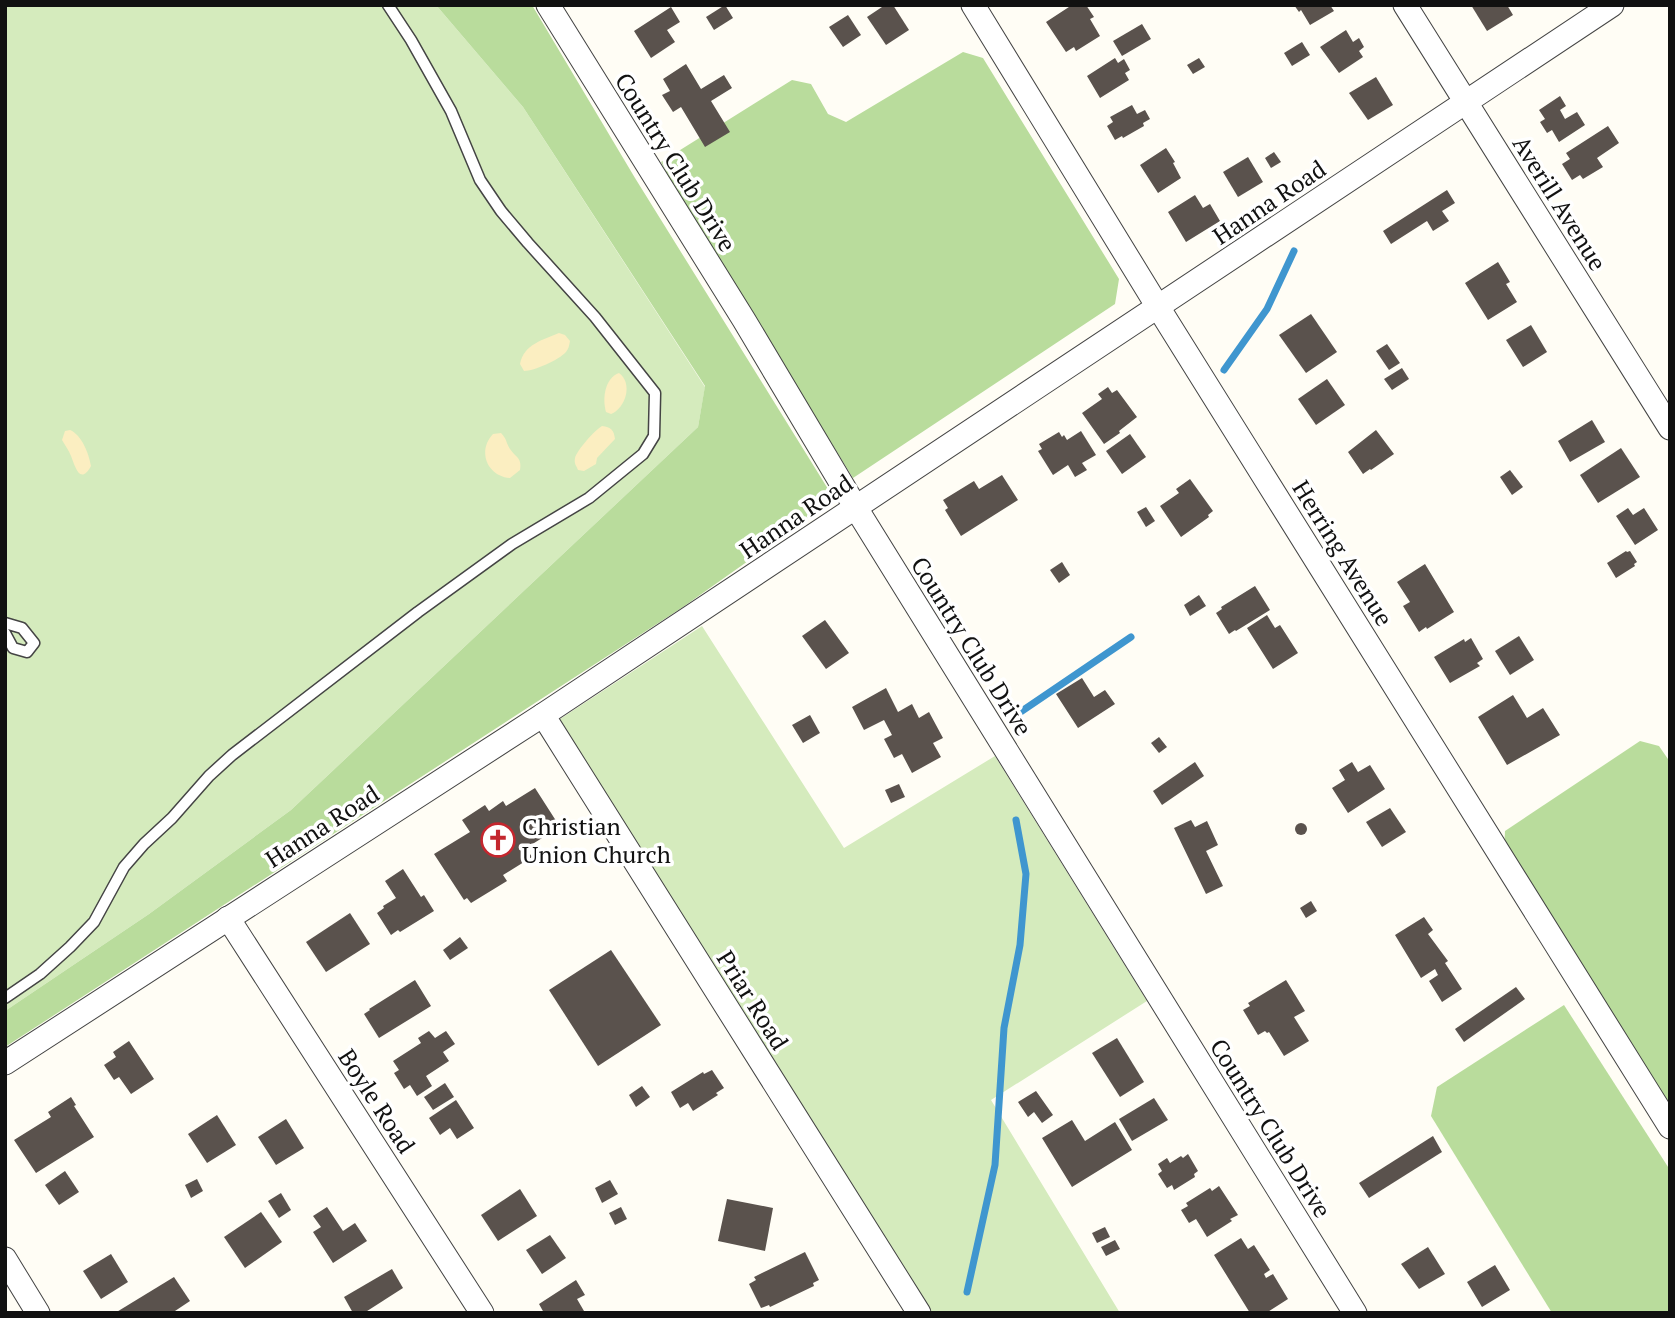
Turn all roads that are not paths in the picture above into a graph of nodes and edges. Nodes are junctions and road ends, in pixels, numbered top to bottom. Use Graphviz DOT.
graph roads {
  1 [pos="387,5"];
  2 [pos="548,5"];
  3 [pos="973,5"];
  4 [pos="1405,5"];
  5 [pos="1612,5"];
  6 [pos="1466,102"];
  7 [pos="1158,307"];
  8 [pos="1670,428"];
  9 [pos="856,508"];
  10 [pos="5,623"];
  11 [pos="5,633"];
  12 [pos="543,715"];
  13 [pos="228,918"];
  14 [pos="5,998"];
  15 [pos="5,1063"];
  16 [pos="1670,1127"];
  17 [pos="5,1259"];
  18 [pos="38,1313"];
  19 [pos="482,1313"];
  20 [pos="919,1313"];
  21 [pos="1355,1313"];
  1 -- 14 [label="lane"];
  2 -- 9 [label="street, Country Club Drive"];
  3 -- 7 [label="street, Herring Avenue"];
  4 -- 6 [label="street, Averill Avenue"];
  5 -- 6 [label="street, Hanna Road"];
  6 -- 7 [label="street, Hanna Road"];
  6 -- 8 [label="street, Averill Avenue"];
  7 -- 9 [label="street, Hanna Road"];
  7 -- 16 [label="street, Herring Avenue"];
  9 -- 12 [label="street, Hanna Road"];
  9 -- 21 [label="street, Country Club Drive"];
  10 -- 11 [label="lane"];
  12 -- 13 [label="street, Hanna Road"];
  12 -- 20 [label="street, Priar Road"];
  13 -- 15 [label="street, Hanna Road"];
  13 -- 19 [label="street, Boyle Road"];
  17 -- 18 [label="street"];
}
